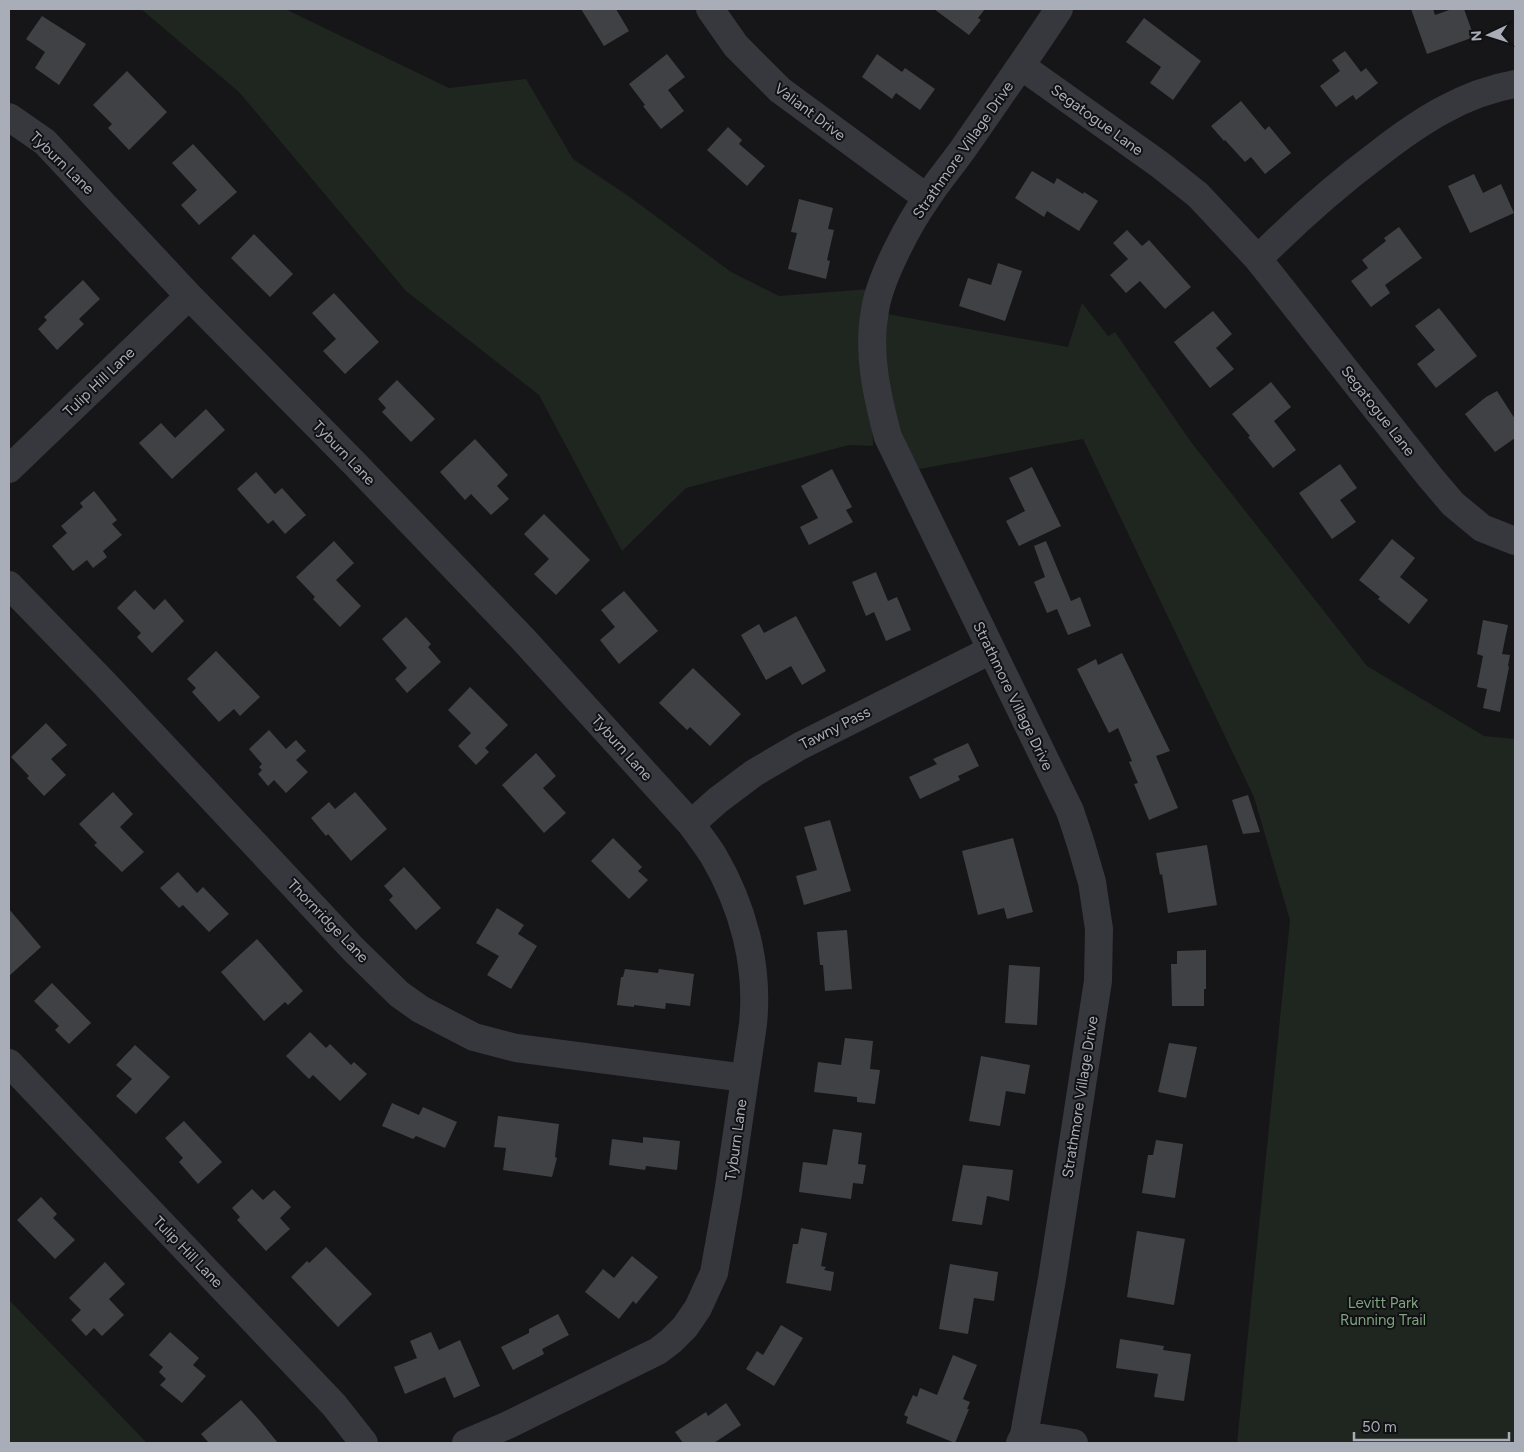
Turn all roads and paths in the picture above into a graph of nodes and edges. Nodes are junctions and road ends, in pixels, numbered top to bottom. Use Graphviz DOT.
graph roads {
  1 [pos="710,9"];
  2 [pos="1059,9"];
  3 [pos="1021,66"];
  4 [pos="1515,84"];
  5 [pos="9,117"];
  6 [pos="926,198"];
  7 [pos="1258,259"];
  8 [pos="189,296"];
  9 [pos="9,469"];
  10 [pos="1515,542"];
  11 [pos="9,585"];
  12 [pos="991,650"];
  13 [pos="690,824"];
  14 [pos="9,1063"];
  15 [pos="745,1078"];
  16 [pos="1022,1439"];
  17 [pos="364,1443"];
  18 [pos="466,1443"];
  19 [pos="1074,1443"];
  1 -- 6 [label="street, Valiant Drive"];
  2 -- 3 [label="street, Strathmore Village Drive"];
  3 -- 6 [label="street, Strathmore Village Drive"];
  3 -- 7 [label="street, Segatogue Lane"];
  4 -- 7 [label="street"];
  5 -- 8 [label="street, Tyburn Lane"];
  6 -- 12 [label="street, Strathmore Village Drive"];
  7 -- 10 [label="street, Segatogue Lane"];
  8 -- 9 [label="street, Tulip Hill Lane"];
  8 -- 13 [label="street, Tyburn Lane"];
  11 -- 15 [label="street, Thornridge Lane"];
  12 -- 13 [label="street, Tawny Pass"];
  12 -- 16 [label="street, Strathmore Village Drive"];
  13 -- 15 [label="street, Tyburn Lane"];
  14 -- 17 [label="street, Tulip Hill Lane"];
  15 -- 18 [label="street, Tyburn Lane"];
  16 -- 19 [label="street"];
}
